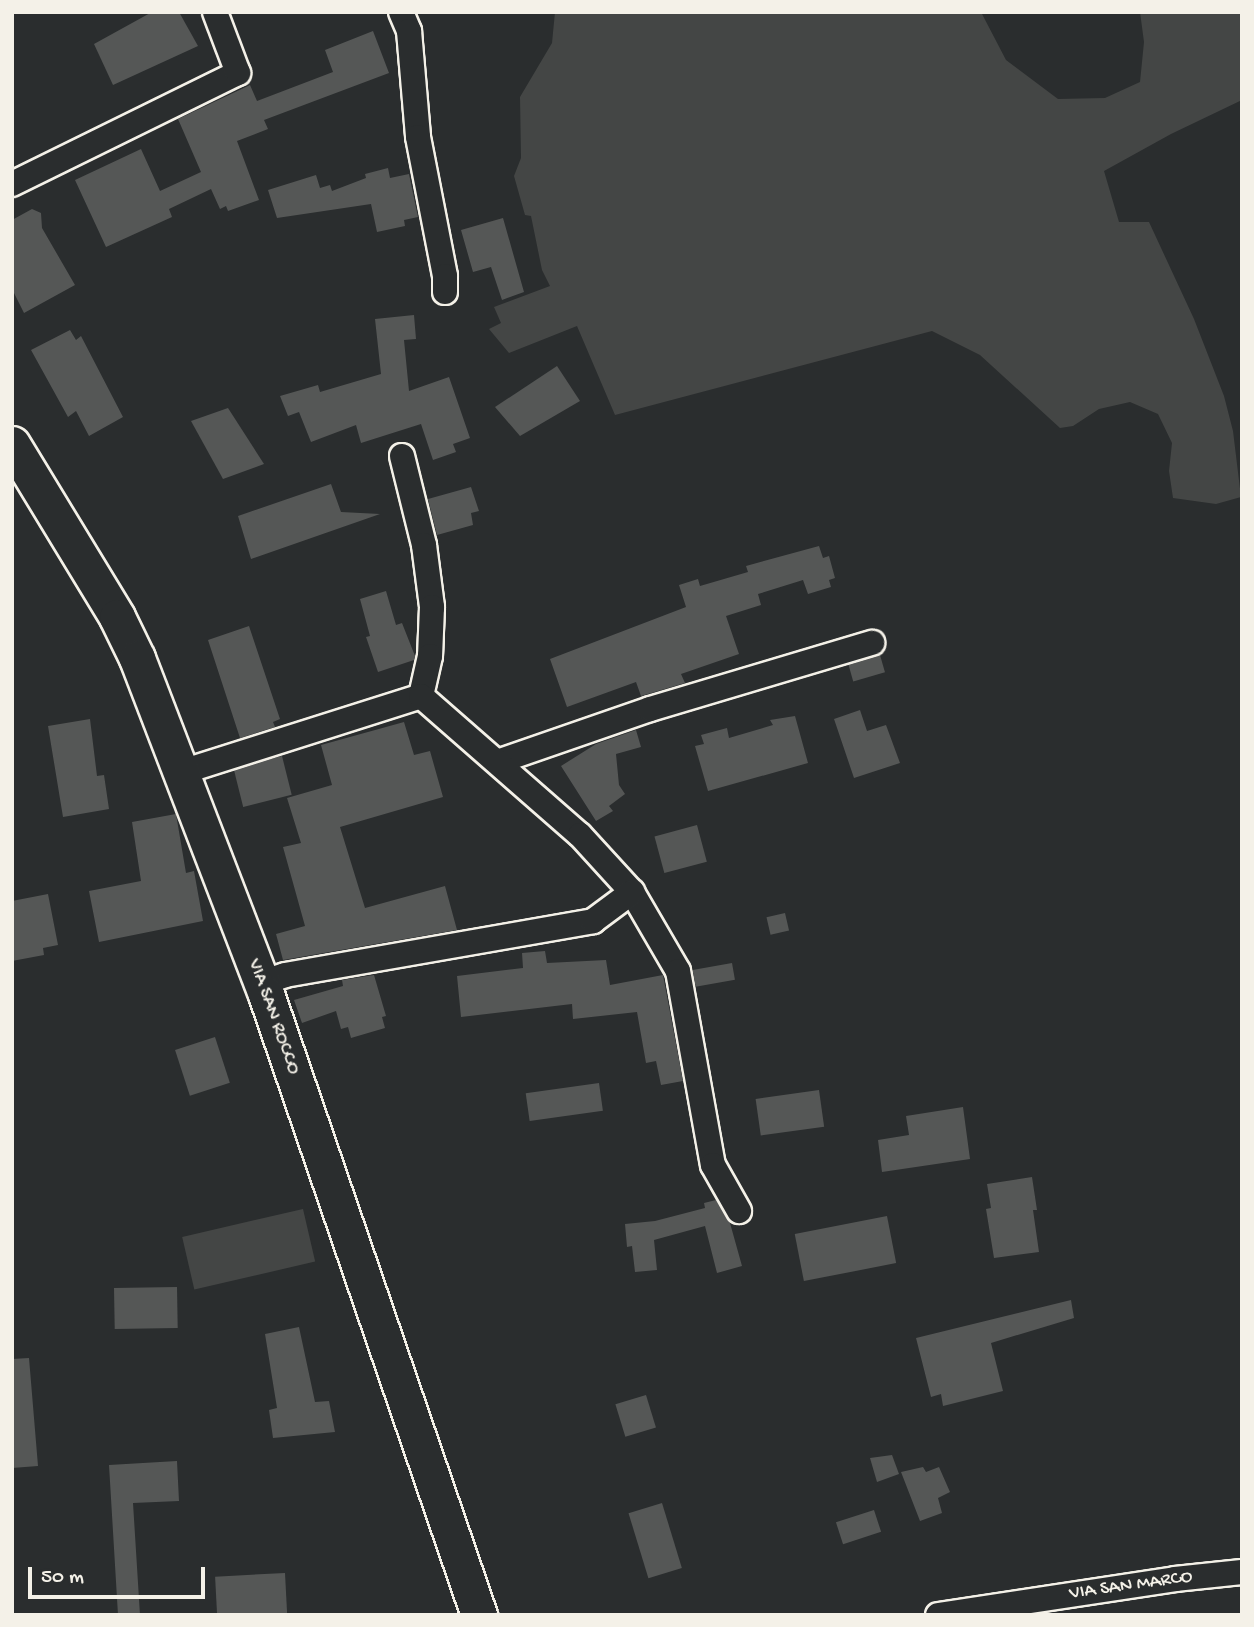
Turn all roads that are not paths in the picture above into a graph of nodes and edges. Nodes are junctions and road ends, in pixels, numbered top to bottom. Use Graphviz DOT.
graph roads {
  1 [pos="215,12"];
  2 [pos="401,12"];
  3 [pos="12,184"];
  4 [pos="445,292"];
  5 [pos="12,444"];
  6 [pos="402,456"];
  7 [pos="872,643"];
  8 [pos="421,696"];
  9 [pos="500,761"];
  10 [pos="182,772"];
  11 [pos="632,892"];
  12 [pos="261,984"];
  13 [pos="739,1211"];
  14 [pos="1242,1572"];
  15 [pos="479,1615"];
  16 [pos="938,1615"];
  1 -- 3 [label="street"];
  2 -- 4 [label="street"];
  5 -- 10 [label="street, VIA SAN ROCCO"];
  6 -- 8 [label="street"];
  7 -- 9 [label="street"];
  8 -- 9 [label="street"];
  8 -- 10 [label="street"];
  9 -- 11 [label="street"];
  10 -- 12 [label="street, VIA SAN ROCCO"];
  11 -- 12 [label="street"];
  11 -- 13 [label="street"];
  12 -- 15 [label="street, VIA SAN ROCCO"];
  14 -- 16 [label="street, VIA SAN MARCO"];
}
